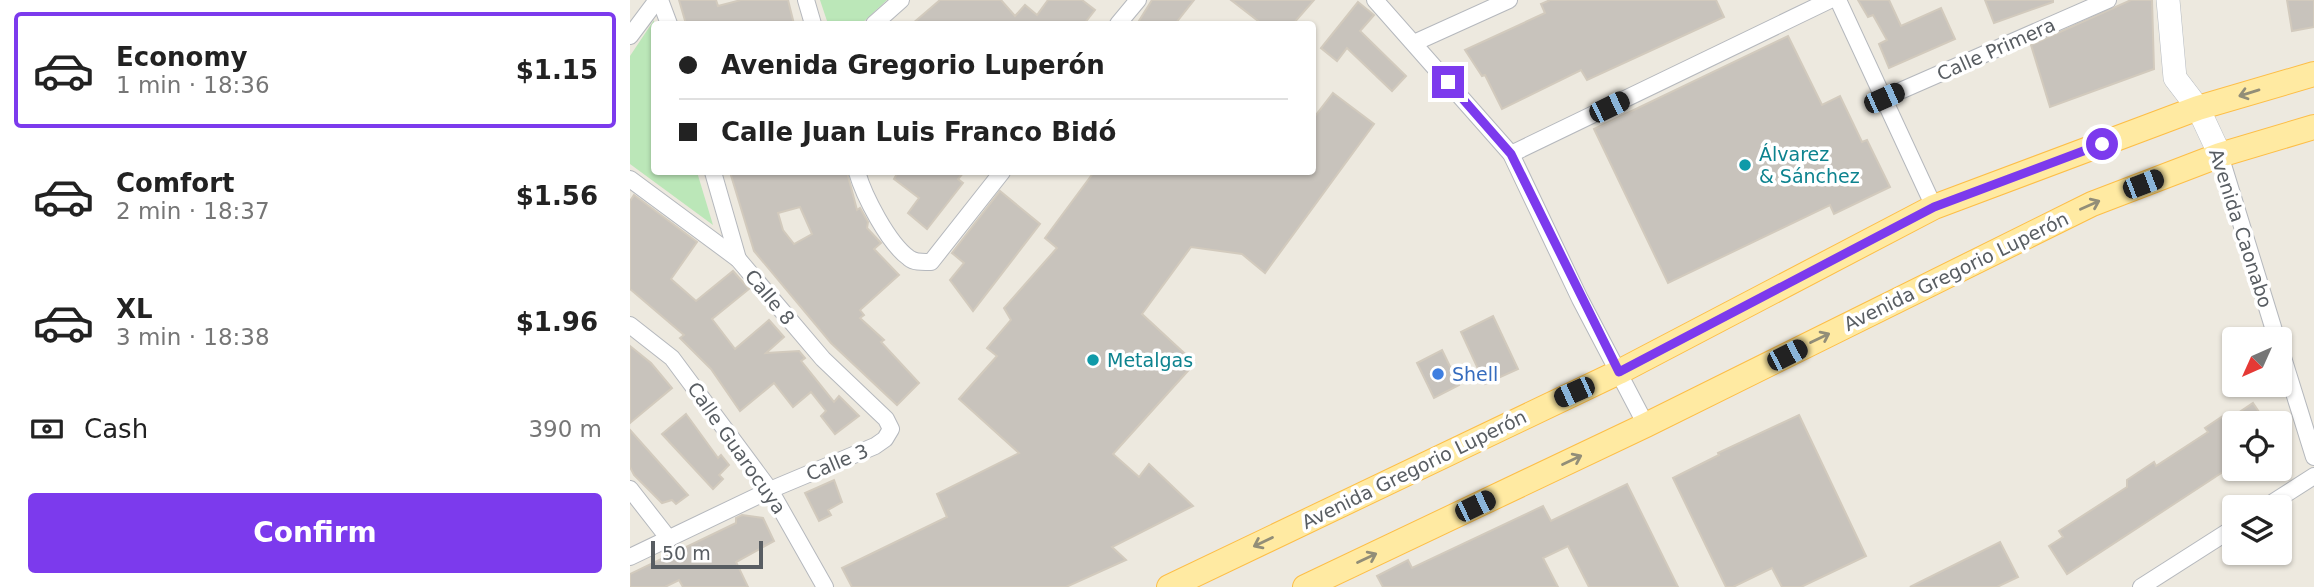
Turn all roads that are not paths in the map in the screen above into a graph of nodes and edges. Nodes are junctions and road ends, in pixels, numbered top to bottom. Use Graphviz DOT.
graph roads {
  1 [pos="658,0"];
  2 [pos="806,0"];
  3 [pos="901,0"];
  4 [pos="1138,0"];
  5 [pos="1375,0"];
  6 [pos="1509,0"];
  7 [pos="1830,0"];
  8 [pos="1838,0"];
  9 [pos="2108,0"];
  10 [pos="2168,0"];
  11 [pos="668,21"];
  12 [pos="812,21"];
  13 [pos="877,21"];
  14 [pos="1120,21"];
  15 [pos="630,36"];
  16 [pos="1414,43"];
  17 [pos="2314,74"];
  18 [pos="1884,98"];
  19 [pos="2198,108"];
  20 [pos="2314,127"];
  21 [pos="1511,154"];
  22 [pos="2220,155"];
  23 [pos="714,175"];
  24 [pos="858,175"];
  25 [pos="1000,175"];
  26 [pos="630,179"];
  27 [pos="1934,207"];
  28 [pos="738,259"];
  29 [pos="630,325"];
  30 [pos="2273,327"];
  31 [pos="1619,372"];
  32 [pos="2292,386"];
  33 [pos="1646,425"];
  34 [pos="890,434"];
  35 [pos="2314,457"];
  36 [pos="2314,476"];
  37 [pos="630,489"];
  38 [pos="770,490"];
  39 [pos="2284,495"];
  40 [pos="2222,535"];
  41 [pos="669,539"];
  42 [pos="630,557"];
  43 [pos="825,587"];
  44 [pos="1170,587"];
  45 [pos="1305,587"];
  46 [pos="2141,587"];
  1 -- 11 [label="street"];
  1 -- 15 [label="street"];
  2 -- 12 [label="street"];
  3 -- 13 [label="street"];
  4 -- 14 [label="street"];
  5 -- 16 [label="street"];
  6 -- 16 [label="street"];
  7 -- 21 [label="street"];
  8 -- 18 [label="street"];
  9 -- 18 [label="street, Calle Primera"];
  10 -- 19 [label="street, Avenida Caonabo"];
  16 -- 21 [label="street"];
  17 -- 19 [label="main road, Avenida Gregorio Luperón, one-way"];
  18 -- 27 [label="street"];
  19 -- 22 [label="street, Avenida Caonabo"];
  19 -- 27 [label="main road, Avenida Gregorio Luperón"];
  20 -- 22 [label="main road, Avenida Gregorio Luperón"];
  21 -- 31 [label="street"];
  22 -- 30 [label="street, Avenida Caonabo"];
  33 -- 22 [label="main road, Avenida Gregorio Luperón, one-way"];
  23 -- 28 [label="street"];
  24 -- 25 [label="street"];
  26 -- 28 [label="street, Calle 8"];
  27 -- 31 [label="main road, Avenida Gregorio Luperón"];
  28 -- 34 [label="street, Calle 8"];
  29 -- 38 [label="street, Calle Guarocuya"];
  31 -- 33 [label="street"];
  31 -- 44 [label="main road, Avenida Gregorio Luperón, one-way"];
  32 -- 35 [label="street"];
  45 -- 33 [label="main road, Avenida Gregorio Luperón, one-way"];
  34 -- 38 [label="street, Calle 3"];
  36 -- 39 [label="street"];
  37 -- 41 [label="street"];
  38 -- 41 [label="street, Calle 3"];
  38 -- 43 [label="street, Calle Guarocuya"];
  40 -- 46 [label="street"];
  41 -- 42 [label="street, Calle 3"];
}
